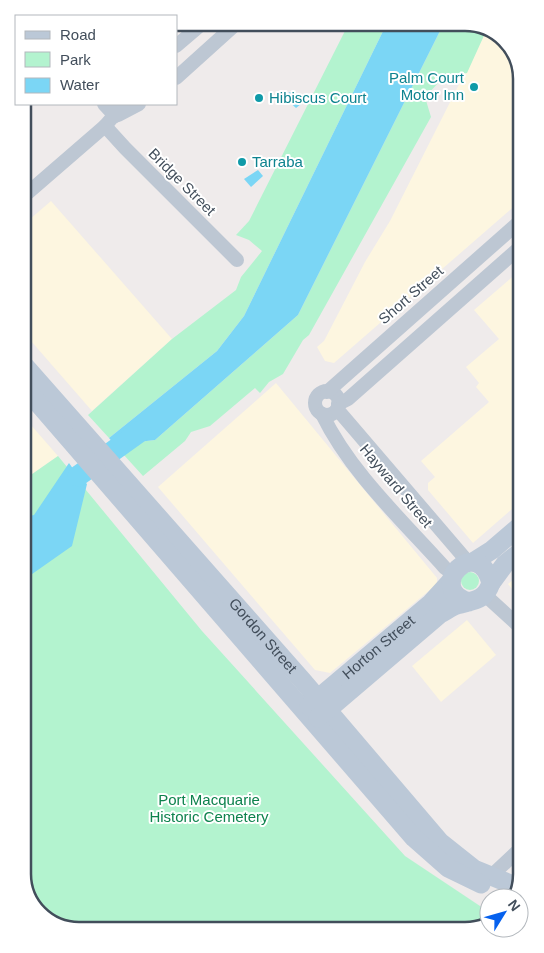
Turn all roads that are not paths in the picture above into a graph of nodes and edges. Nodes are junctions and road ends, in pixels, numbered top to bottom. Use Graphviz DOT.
graph roads {
  1 [pos="192,31"];
  2 [pos="227,31"];
  3 [pos="178,44"];
  4 [pos="178,76"];
  5 [pos="104,105"];
  6 [pos="123,105"];
  7 [pos="137,105"];
  8 [pos="110,121"];
  9 [pos="31,190"];
  10 [pos="513,227"];
  11 [pos="513,253"];
  12 [pos="237,260"];
  13 [pos="31,374"];
  14 [pos="327,392"];
  15 [pos="31,394"];
  16 [pos="338,407"];
  17 [pos="322,414"];
  18 [pos="88,449"];
  19 [pos="513,532"];
  20 [pos="513,557"];
  21 [pos="471,562"];
  22 [pos="452,577"];
  23 [pos="482,593"];
  24 [pos="513,621"];
  25 [pos="315,710"];
  26 [pos="513,855"];
  27 [pos="491,876"];
  28 [pos="511,884"];
  29 [pos="490,888"];
  1 -- 3 [label="street"];
  2 -- 4 [label="street"];
  5 -- 8 [label="street, Bridge Street"];
  6 -- 8 [label="street"];
  7 -- 8 [label="street"];
  8 -- 9 [label="street"];
  8 -- 12 [label="street, Bridge Street"];
  10 -- 14 [label="street, Short Street"];
  11 -- 16 [label="street"];
  13 -- 18 [label="main road, Gordon Street"];
  14 -- 16 [label="street"];
  14 -- 17 [label="street"];
  15 -- 18 [label="main road, Gordon Street"];
  16 -- 17 [label="street"];
  16 -- 21 [label="street, Hayward Street"];
  17 -- 22 [label="street, Hayward Street"];
  18 -- 25 [label="main road, Gordon Street"];
  19 -- 21 [label="main road"];
  20 -- 23 [label="main road"];
  21 -- 22 [label="main road"];
  21 -- 23 [label="main road"];
  22 -- 23 [label="main road"];
  22 -- 25 [label="main road, Horton Street"];
  23 -- 24 [label="street"];
  23 -- 25 [label="main road"];
  25 -- 27 [label="main road, Gordon Street"];
  25 -- 29 [label="main road, Gordon Street"];
  26 -- 27 [label="street"];
  27 -- 28 [label="main road, Gordon Street"];
}
